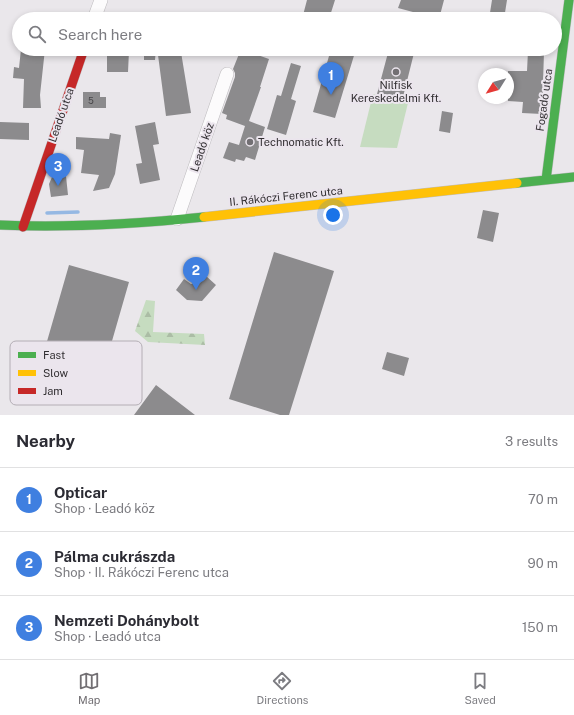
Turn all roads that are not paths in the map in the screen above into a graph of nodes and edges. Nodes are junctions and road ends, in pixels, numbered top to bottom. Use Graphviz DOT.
graph roads {
  1 [pos="101,0"];
  2 [pos="569,0"];
  3 [pos="97,12"];
  4 [pos="562,55"];
  5 [pos="82,56"];
  6 [pos="562,56"];
  7 [pos="227,74"];
  8 [pos="574,177"];
  9 [pos="546,180"];
  10 [pos="177,219"];
  11 [pos="0,225"];
  12 [pos="23,227"];
  1 -- 3 [label="street"];
  2 -- 4 [label="main road, Fogadó utca"];
  5 -- 12 [label="main road, Leadó utca"];
  6 -- 9 [label="main road, Fogadó utca"];
  7 -- 10 [label="street, Leadó köz"];
  8 -- 9 [label="main road, II. Rákóczi Ferenc utca"];
  9 -- 10 [label="main road, II. Rákóczi Ferenc utca"];
  10 -- 12 [label="main road, II. Rákóczi Ferenc utca"];
  11 -- 12 [label="main road, II. Rákóczi Ferenc utca"];
}
